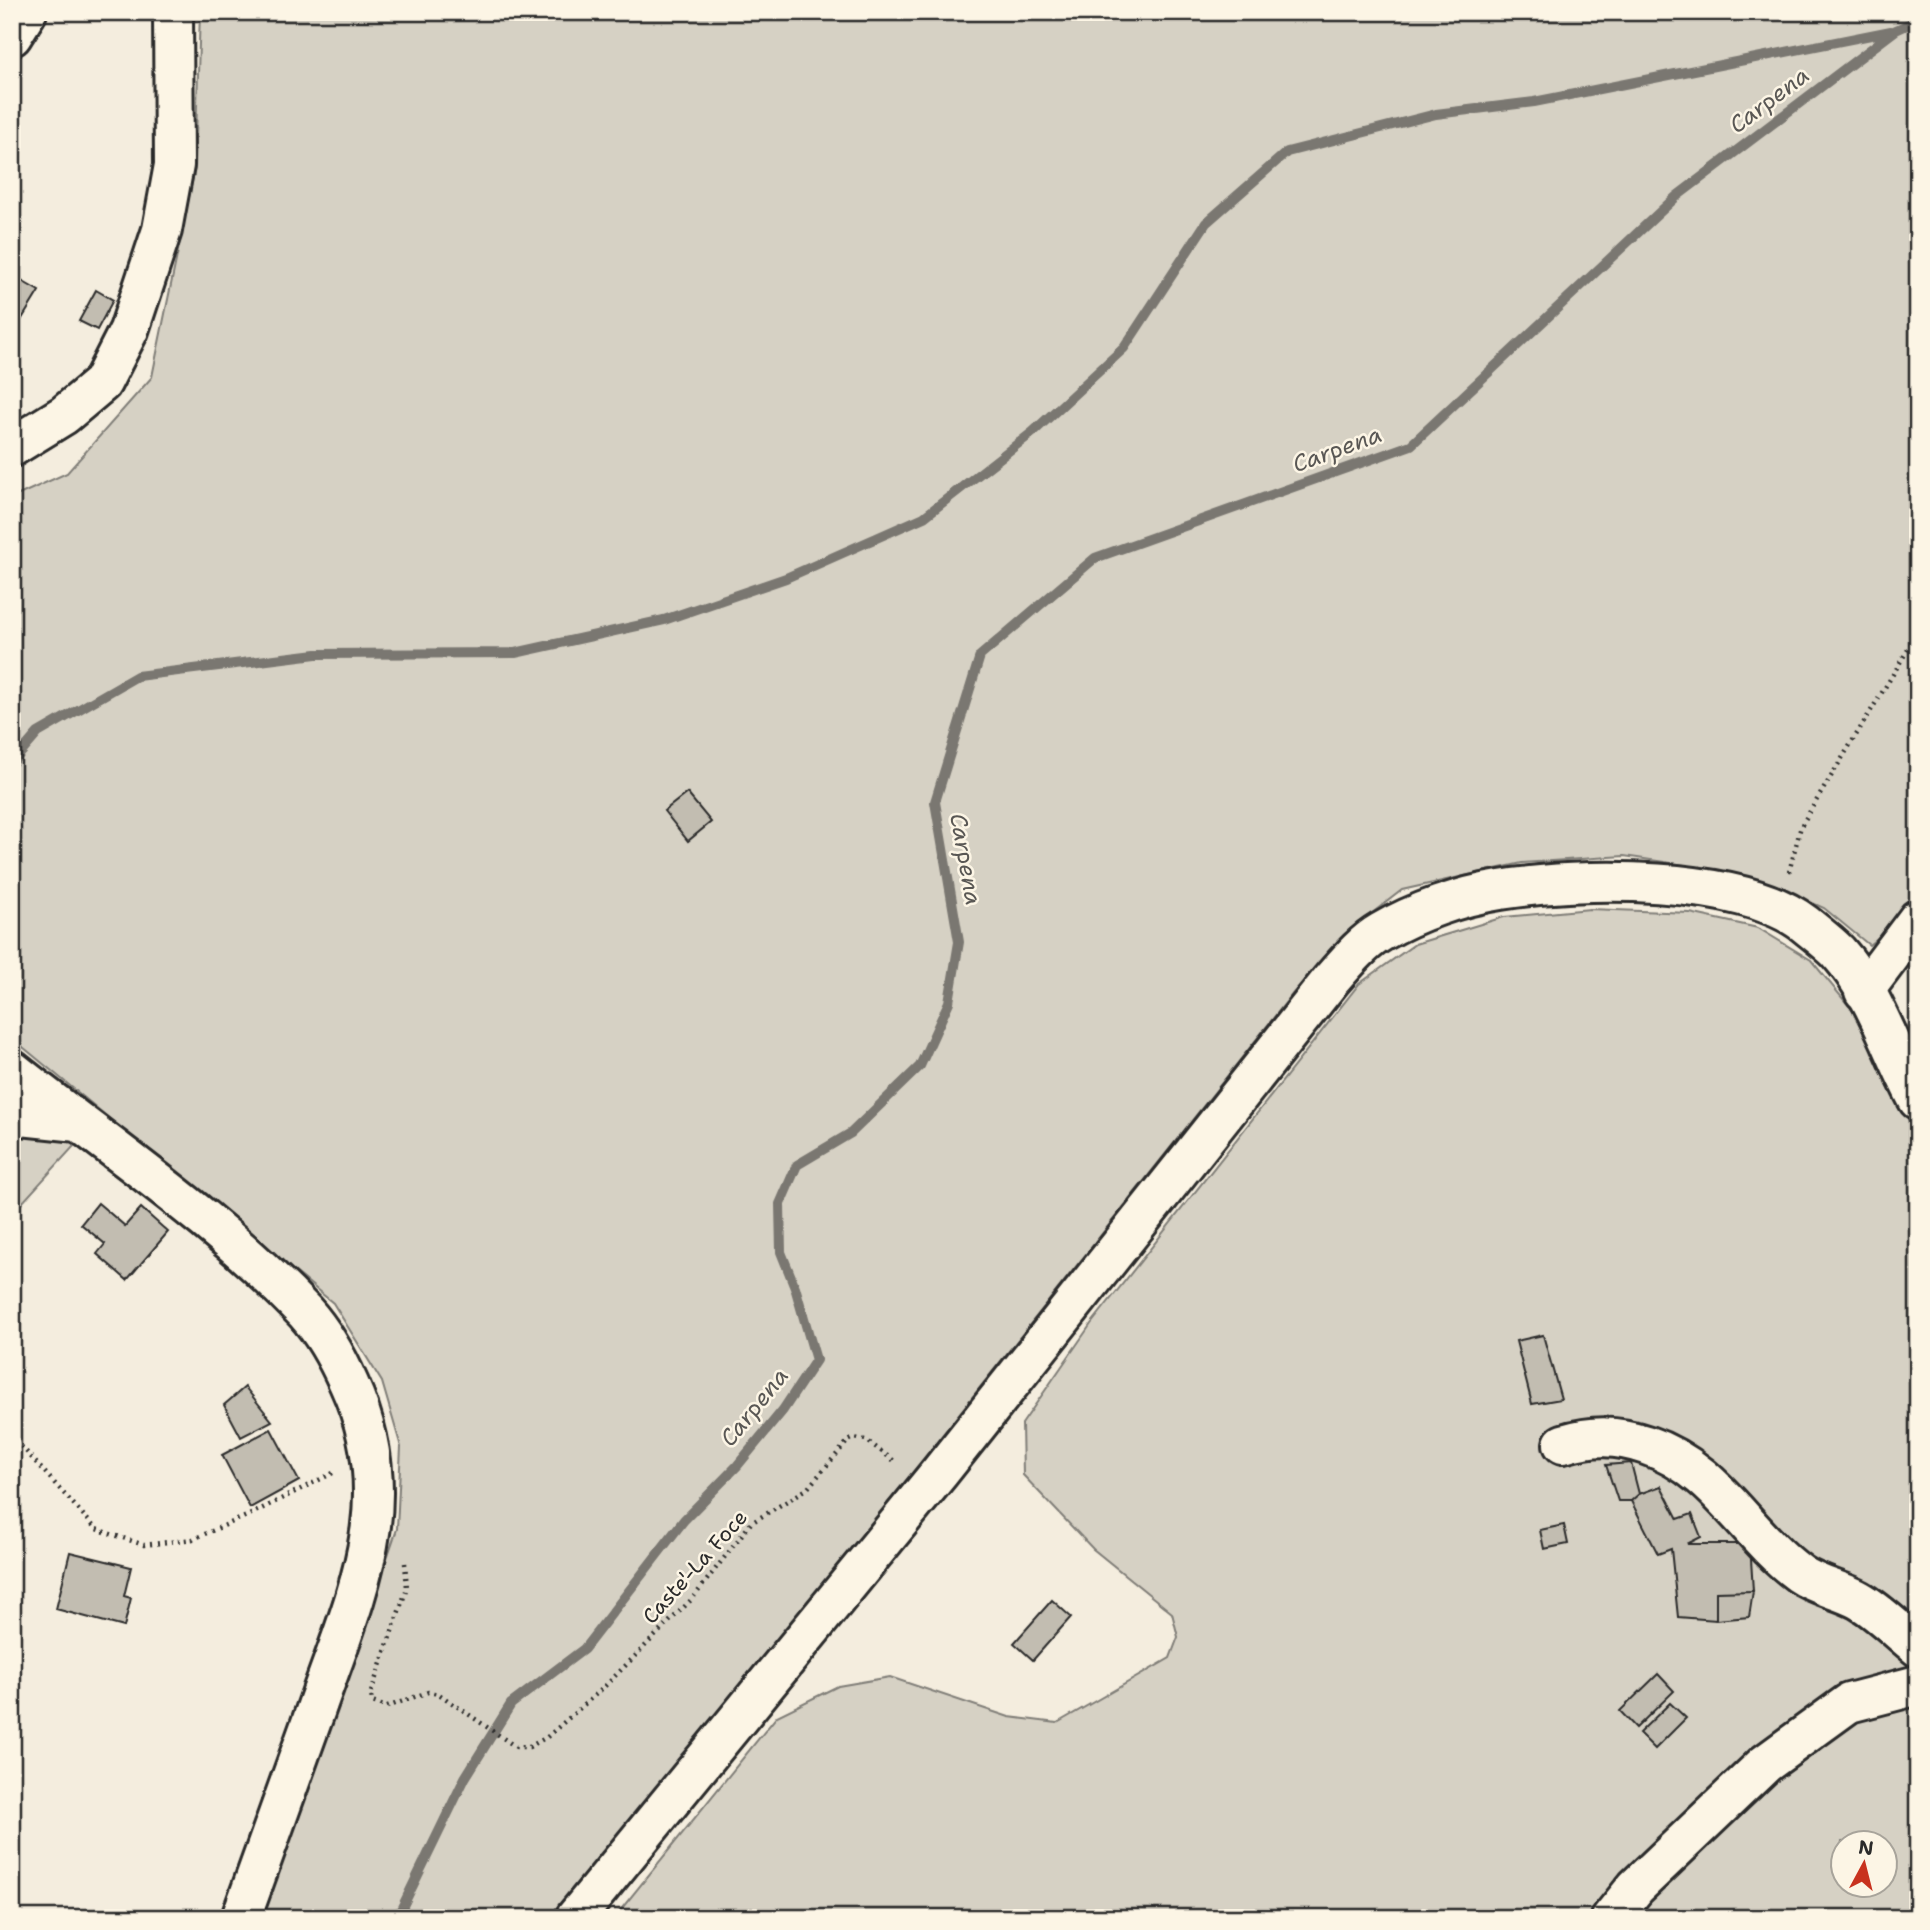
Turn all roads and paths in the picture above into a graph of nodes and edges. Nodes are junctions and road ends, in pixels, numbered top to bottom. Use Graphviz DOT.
graph roads {
  1 [pos="27,12"];
  2 [pos="173,12"];
  3 [pos="12,36"];
  4 [pos="12,447"];
  5 [pos="1918,633"];
  6 [pos="1781,911"];
  7 [pos="1918,919"];
  8 [pos="1864,991"];
  9 [pos="12,1070"];
  10 [pos="1918,1100"];
  11 [pos="12,1115"];
  12 [pos="78,1122"];
  13 [pos="12,1436"];
  14 [pos="1563,1444"];
  15 [pos="339,1465"];
  16 [pos="940,1472"];
  17 [pos="1918,1647"];
  18 [pos="1918,1685"];
  19 [pos="467,1716"];
  20 [pos="242,1918"];
  21 [pos="575,1918"];
  22 [pos="1611,1918"];
  1 -- 3 [label="street"];
  2 -- 4 [label="street"];
  5 -- 6 [label="path"];
  6 -- 8 [label="street"];
  6 -- 16 [label="street"];
  7 -- 8 [label="street"];
  8 -- 10 [label="street"];
  9 -- 12 [label="street"];
  11 -- 12 [label="street"];
  12 -- 20 [label="street"];
  13 -- 15 [label="path"];
  14 -- 17 [label="street"];
  16 -- 19 [label="path, Caste'-La Foce"];
  16 -- 21 [label="street"];
  18 -- 22 [label="street"];
}
